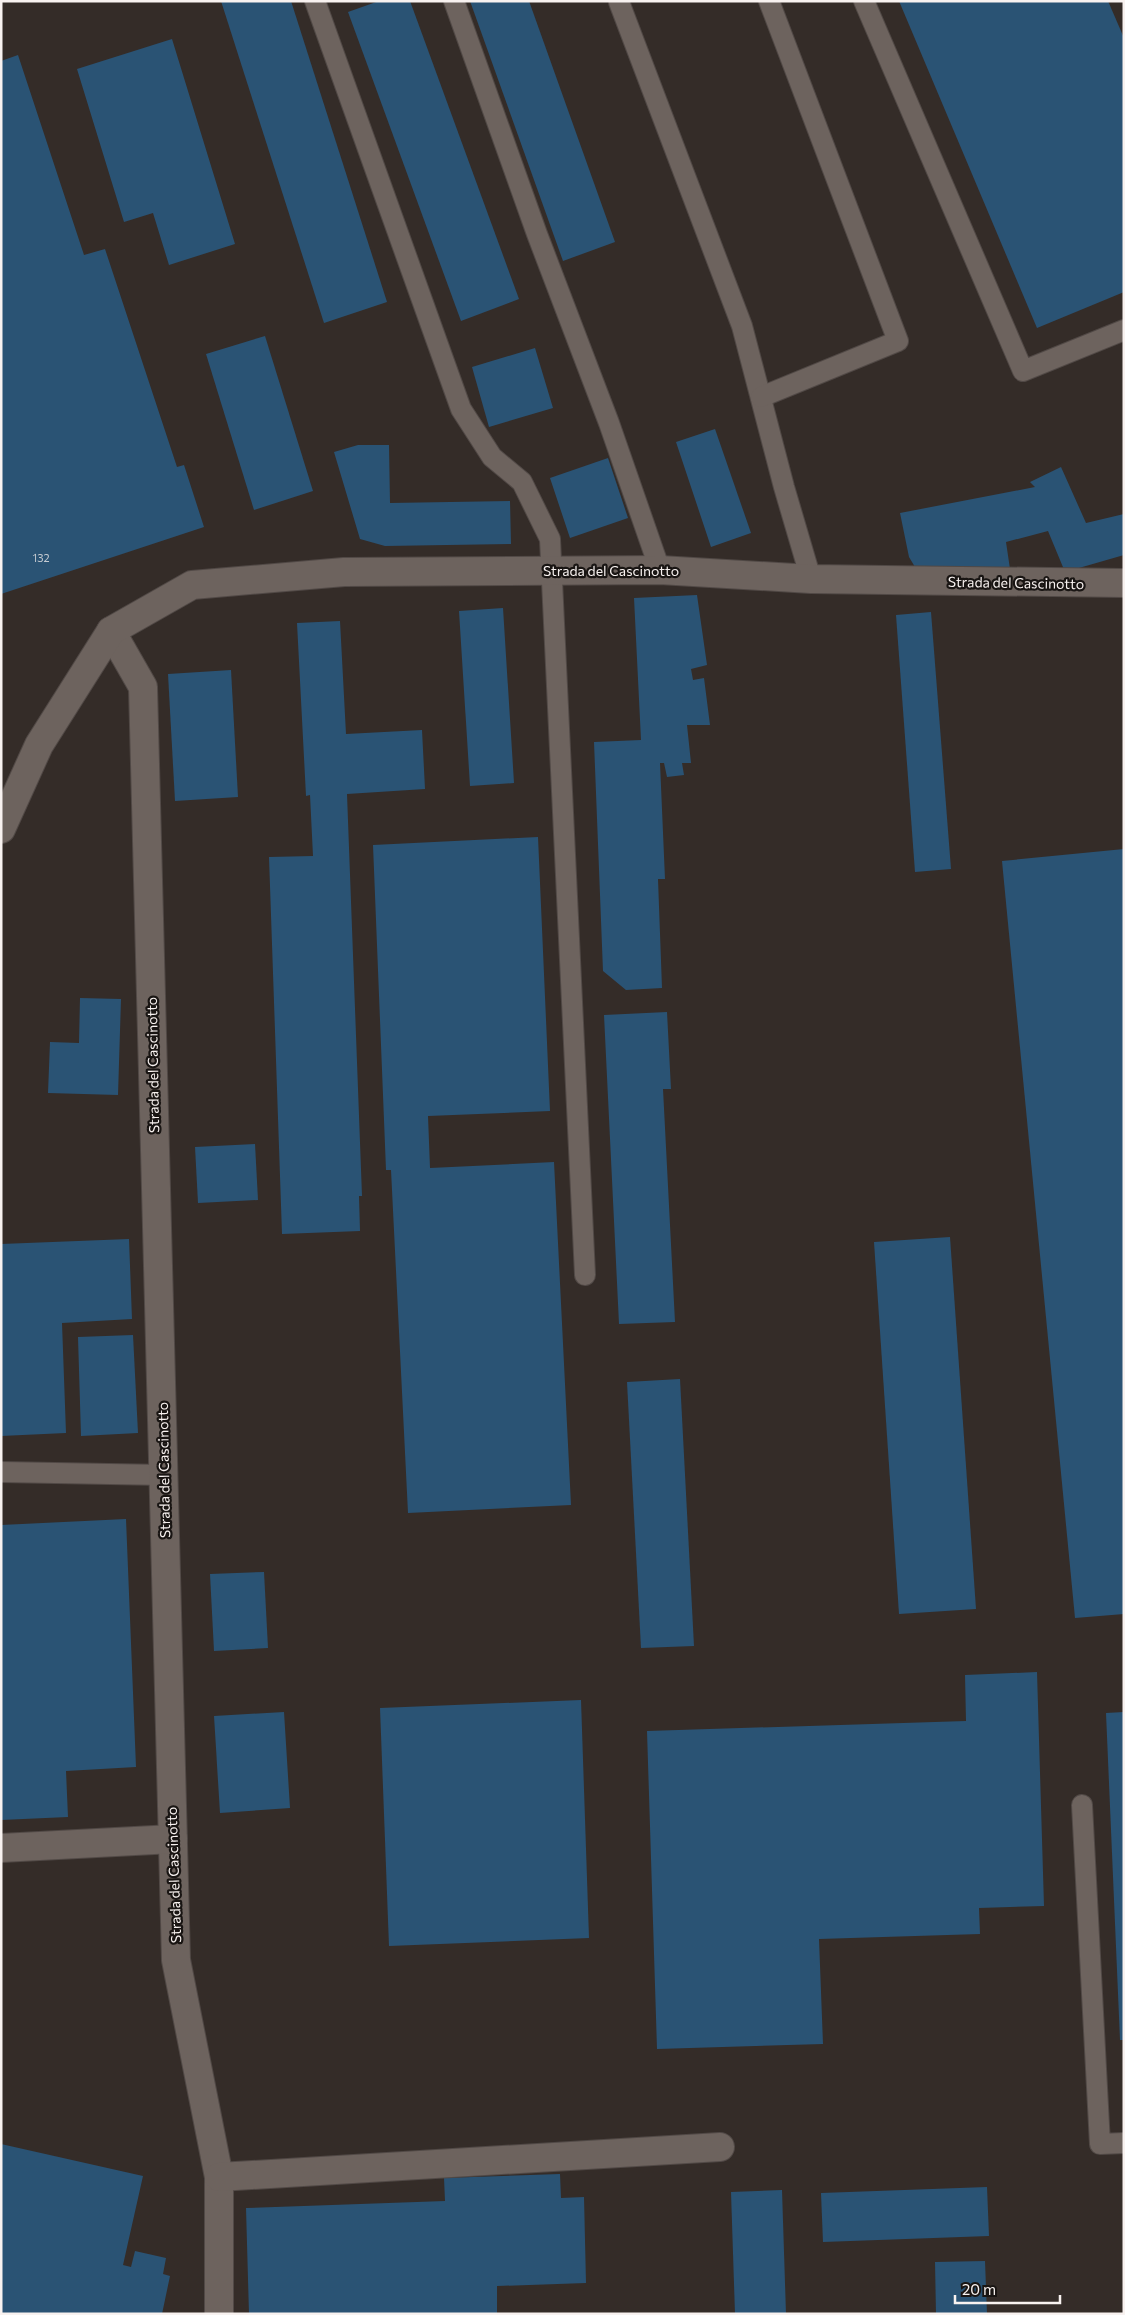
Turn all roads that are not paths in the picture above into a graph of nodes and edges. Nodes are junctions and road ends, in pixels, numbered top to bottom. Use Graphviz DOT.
graph roads {
  1 [pos="315,1"];
  2 [pos="454,1"];
  3 [pos="768,1"];
  4 [pos="864,1"];
  5 [pos="619,2"];
  6 [pos="1124,330"];
  7 [pos="760,397"];
  8 [pos="660,570"];
  9 [pos="551,571"];
  10 [pos="811,579"];
  11 [pos="1124,583"];
  12 [pos="111,631"];
  13 [pos="1,829"];
  14 [pos="585,1275"];
  15 [pos="1,1472"];
  16 [pos="164,1475"];
  17 [pos="1082,1805"];
  18 [pos="173,1839"];
  19 [pos="1,1848"];
  20 [pos="1124,2143"];
  21 [pos="720,2147"];
  22 [pos="219,2177"];
  23 [pos="219,2314"];
  1 -- 9 [label="lane"];
  2 -- 8 [label="lane"];
  3 -- 7 [label="lane"];
  4 -- 6 [label="lane"];
  5 -- 7 [label="lane"];
  7 -- 10 [label="lane"];
  8 -- 9 [label="street, Strada del Cascinotto"];
  8 -- 10 [label="street, Strada del Cascinotto"];
  9 -- 12 [label="street, Strada del Cascinotto"];
  9 -- 14 [label="lane"];
  10 -- 11 [label="street, Strada del Cascinotto"];
  12 -- 13 [label="street, Strada del Cascinotto"];
  12 -- 16 [label="street, Strada del Cascinotto"];
  15 -- 16 [label="lane"];
  16 -- 18 [label="street, Strada del Cascinotto"];
  17 -- 20 [label="lane"];
  18 -- 19 [label="street"];
  18 -- 22 [label="street, Strada del Cascinotto"];
  21 -- 22 [label="street"];
  22 -- 23 [label="street, Strada del Cascinotto"];
}
